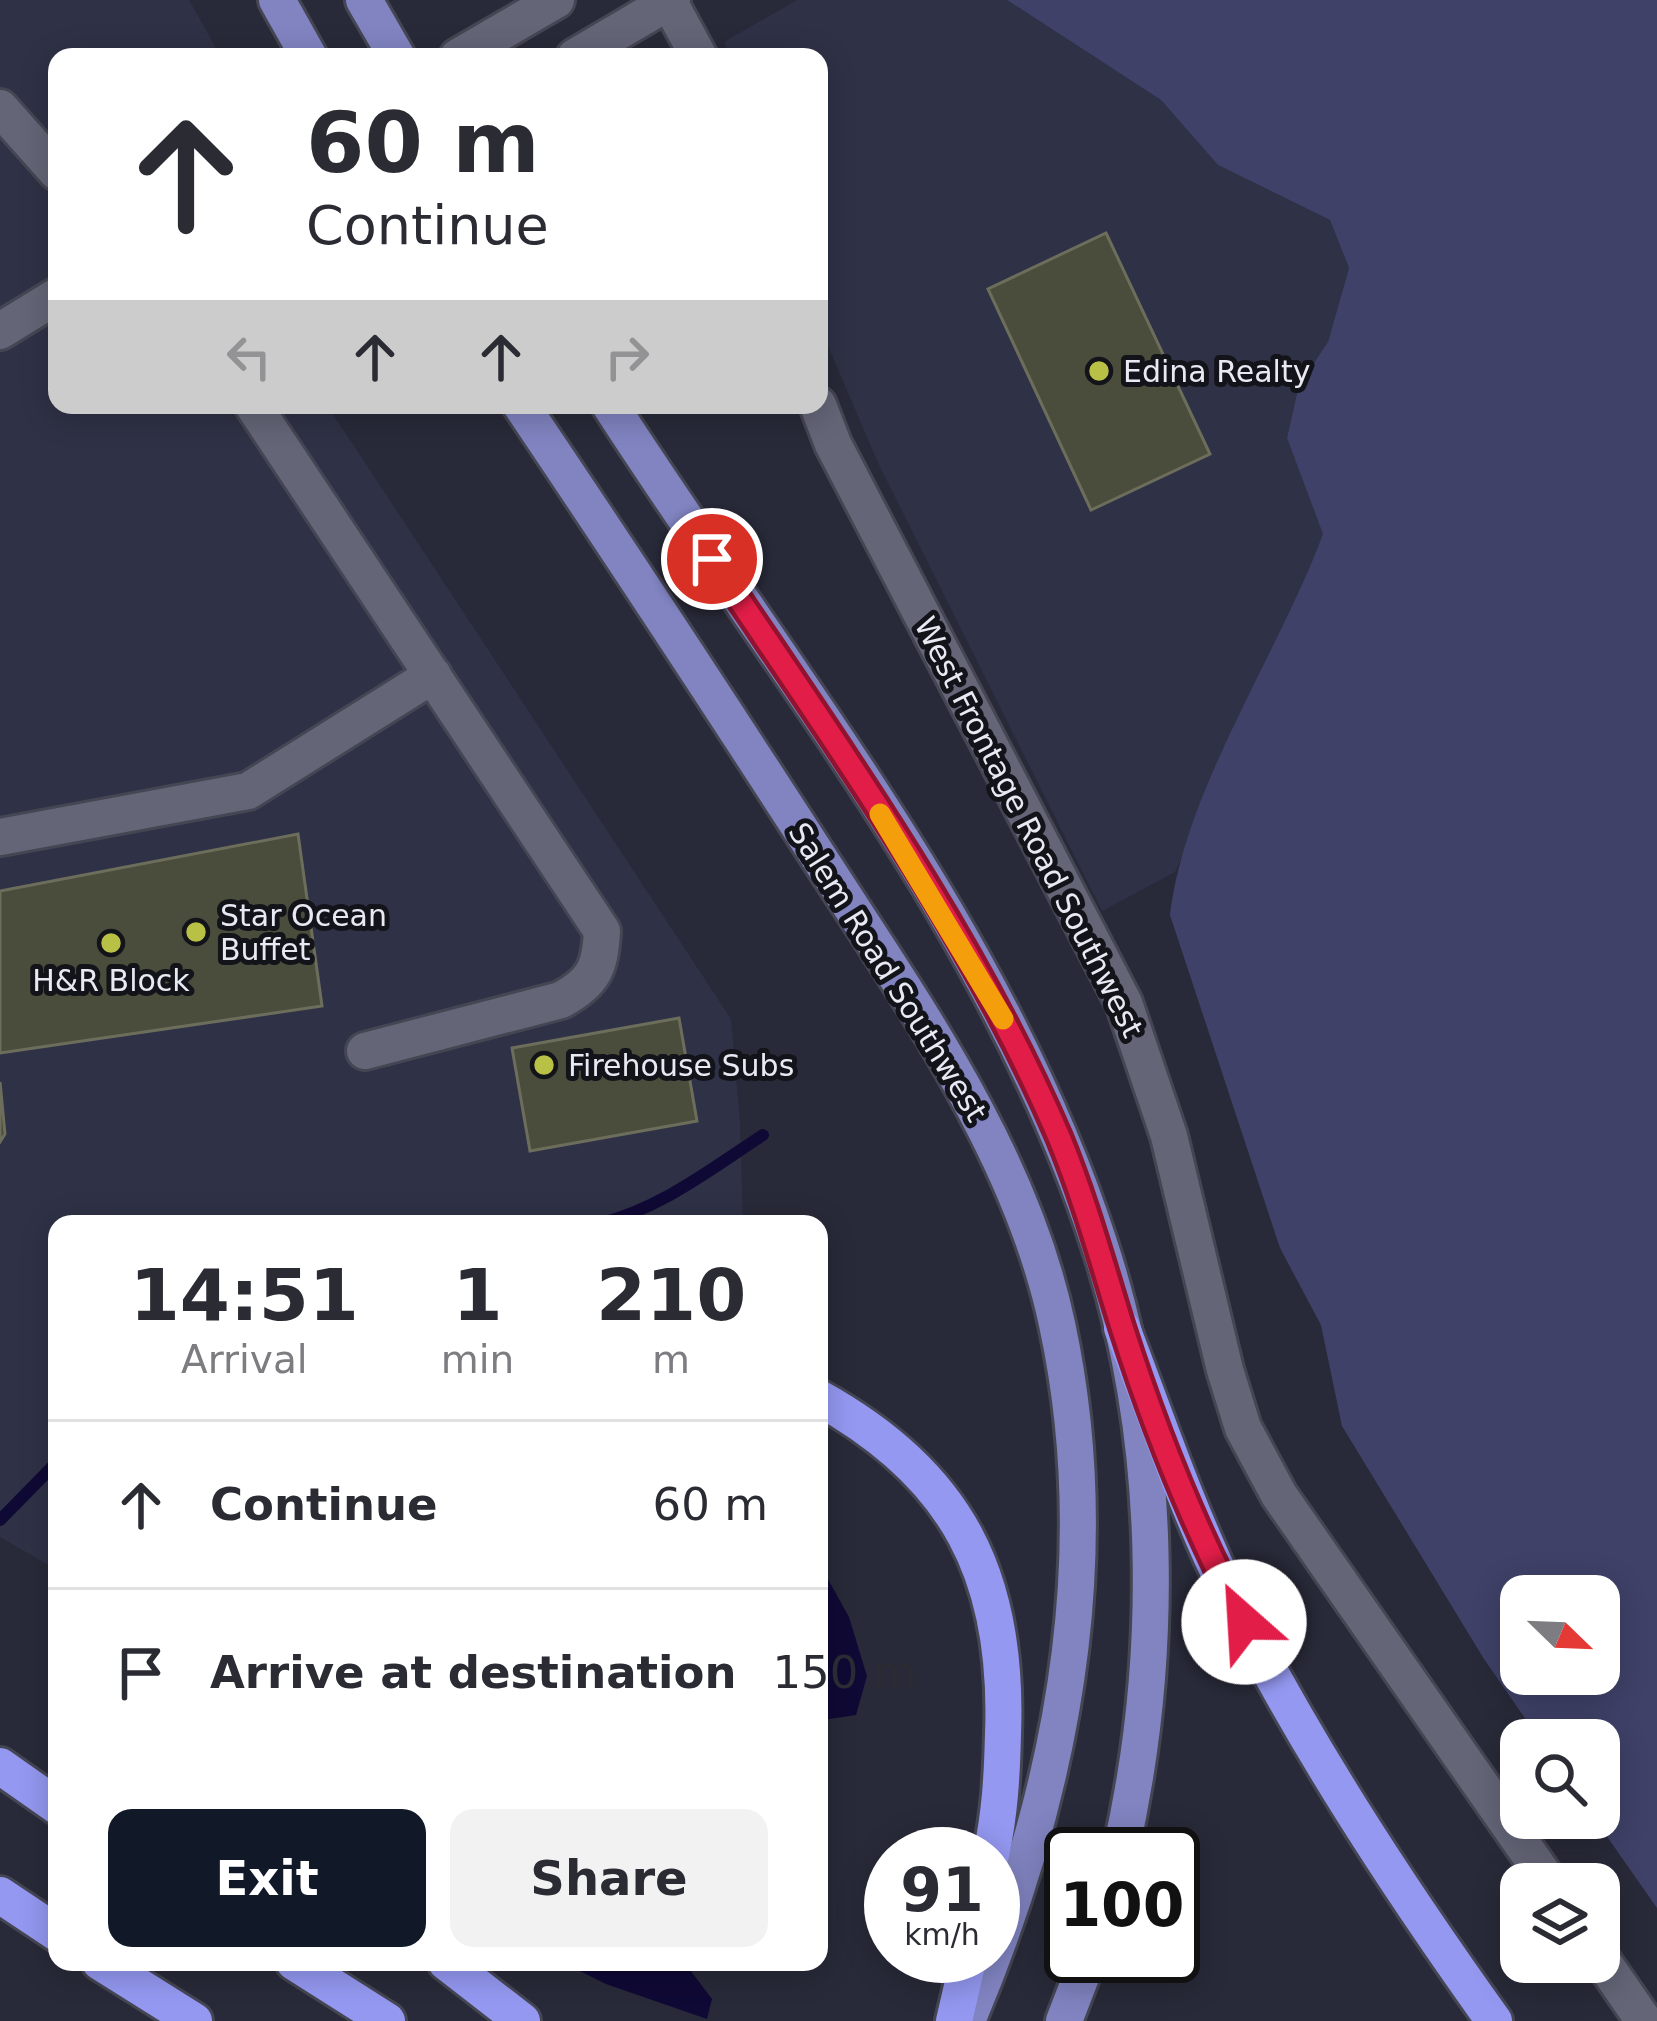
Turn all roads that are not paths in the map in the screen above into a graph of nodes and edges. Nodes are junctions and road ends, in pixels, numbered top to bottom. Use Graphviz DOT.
graph roads {
  1 [pos="277,0"];
  2 [pos="364,0"];
  3 [pos="556,0"];
  4 [pos="670,1"];
  5 [pos="304,48"];
  6 [pos="392,48"];
  7 [pos="473,48"];
  8 [pos="590,48"];
  9 [pos="694,48"];
  10 [pos="0,108"];
  11 [pos="48,162"];
  12 [pos="48,302"];
  13 [pos="0,331"];
  14 [pos="259,414"];
  15 [pos="527,414"];
  16 [pos="616,414"];
  17 [pos="823,414"];
  18 [pos="433,676"];
  19 [pos="0,837"];
  20 [pos="365,1051"];
  21 [pos="1122,1328"];
  22 [pos="828,1404"];
  23 [pos="0,1766"];
  24 [pos="48,1800"];
  25 [pos="997,1827"];
  26 [pos="1125,1827"];
  27 [pos="1535,1863"];
  28 [pos="0,1895"];
  29 [pos="48,1927"];
  30 [pos="114,1971"];
  31 [pos="308,1971"];
  32 [pos="458,1971"];
  33 [pos="963,1983"];
  34 [pos="1079,1983"];
  35 [pos="1618,1983"];
  36 [pos="194,2021"];
  37 [pos="387,2021"];
  38 [pos="522,2021"];
  39 [pos="954,2021"];
  40 [pos="967,2021"];
  41 [pos="1064,2021"];
  42 [pos="1494,2021"];
  43 [pos="1644,2021"];
  1 -- 5 [label="main road"];
  2 -- 6 [label="main road"];
  3 -- 7 [label="street"];
  4 -- 8 [label="street"];
  4 -- 9 [label="street"];
  10 -- 11 [label="street"];
  12 -- 13 [label="street"];
  14 -- 18 [label="street"];
  15 -- 40 [label="main road, Salem Road Southwest"];
  16 -- 21 [label="main road"];
  17 -- 27 [label="street, West Frontage Road Southwest"];
  18 -- 19 [label="street"];
  18 -- 20 [label="street"];
  21 -- 26 [label="main road"];
  21 -- 42 [label="highway"];
  22 -- 25 [label="highway"];
  23 -- 24 [label="highway"];
  28 -- 29 [label="highway"];
  30 -- 36 [label="highway"];
  31 -- 37 [label="highway"];
  32 -- 38 [label="highway"];
  33 -- 39 [label="highway"];
  34 -- 41 [label="main road"];
  35 -- 43 [label="street"];
}
